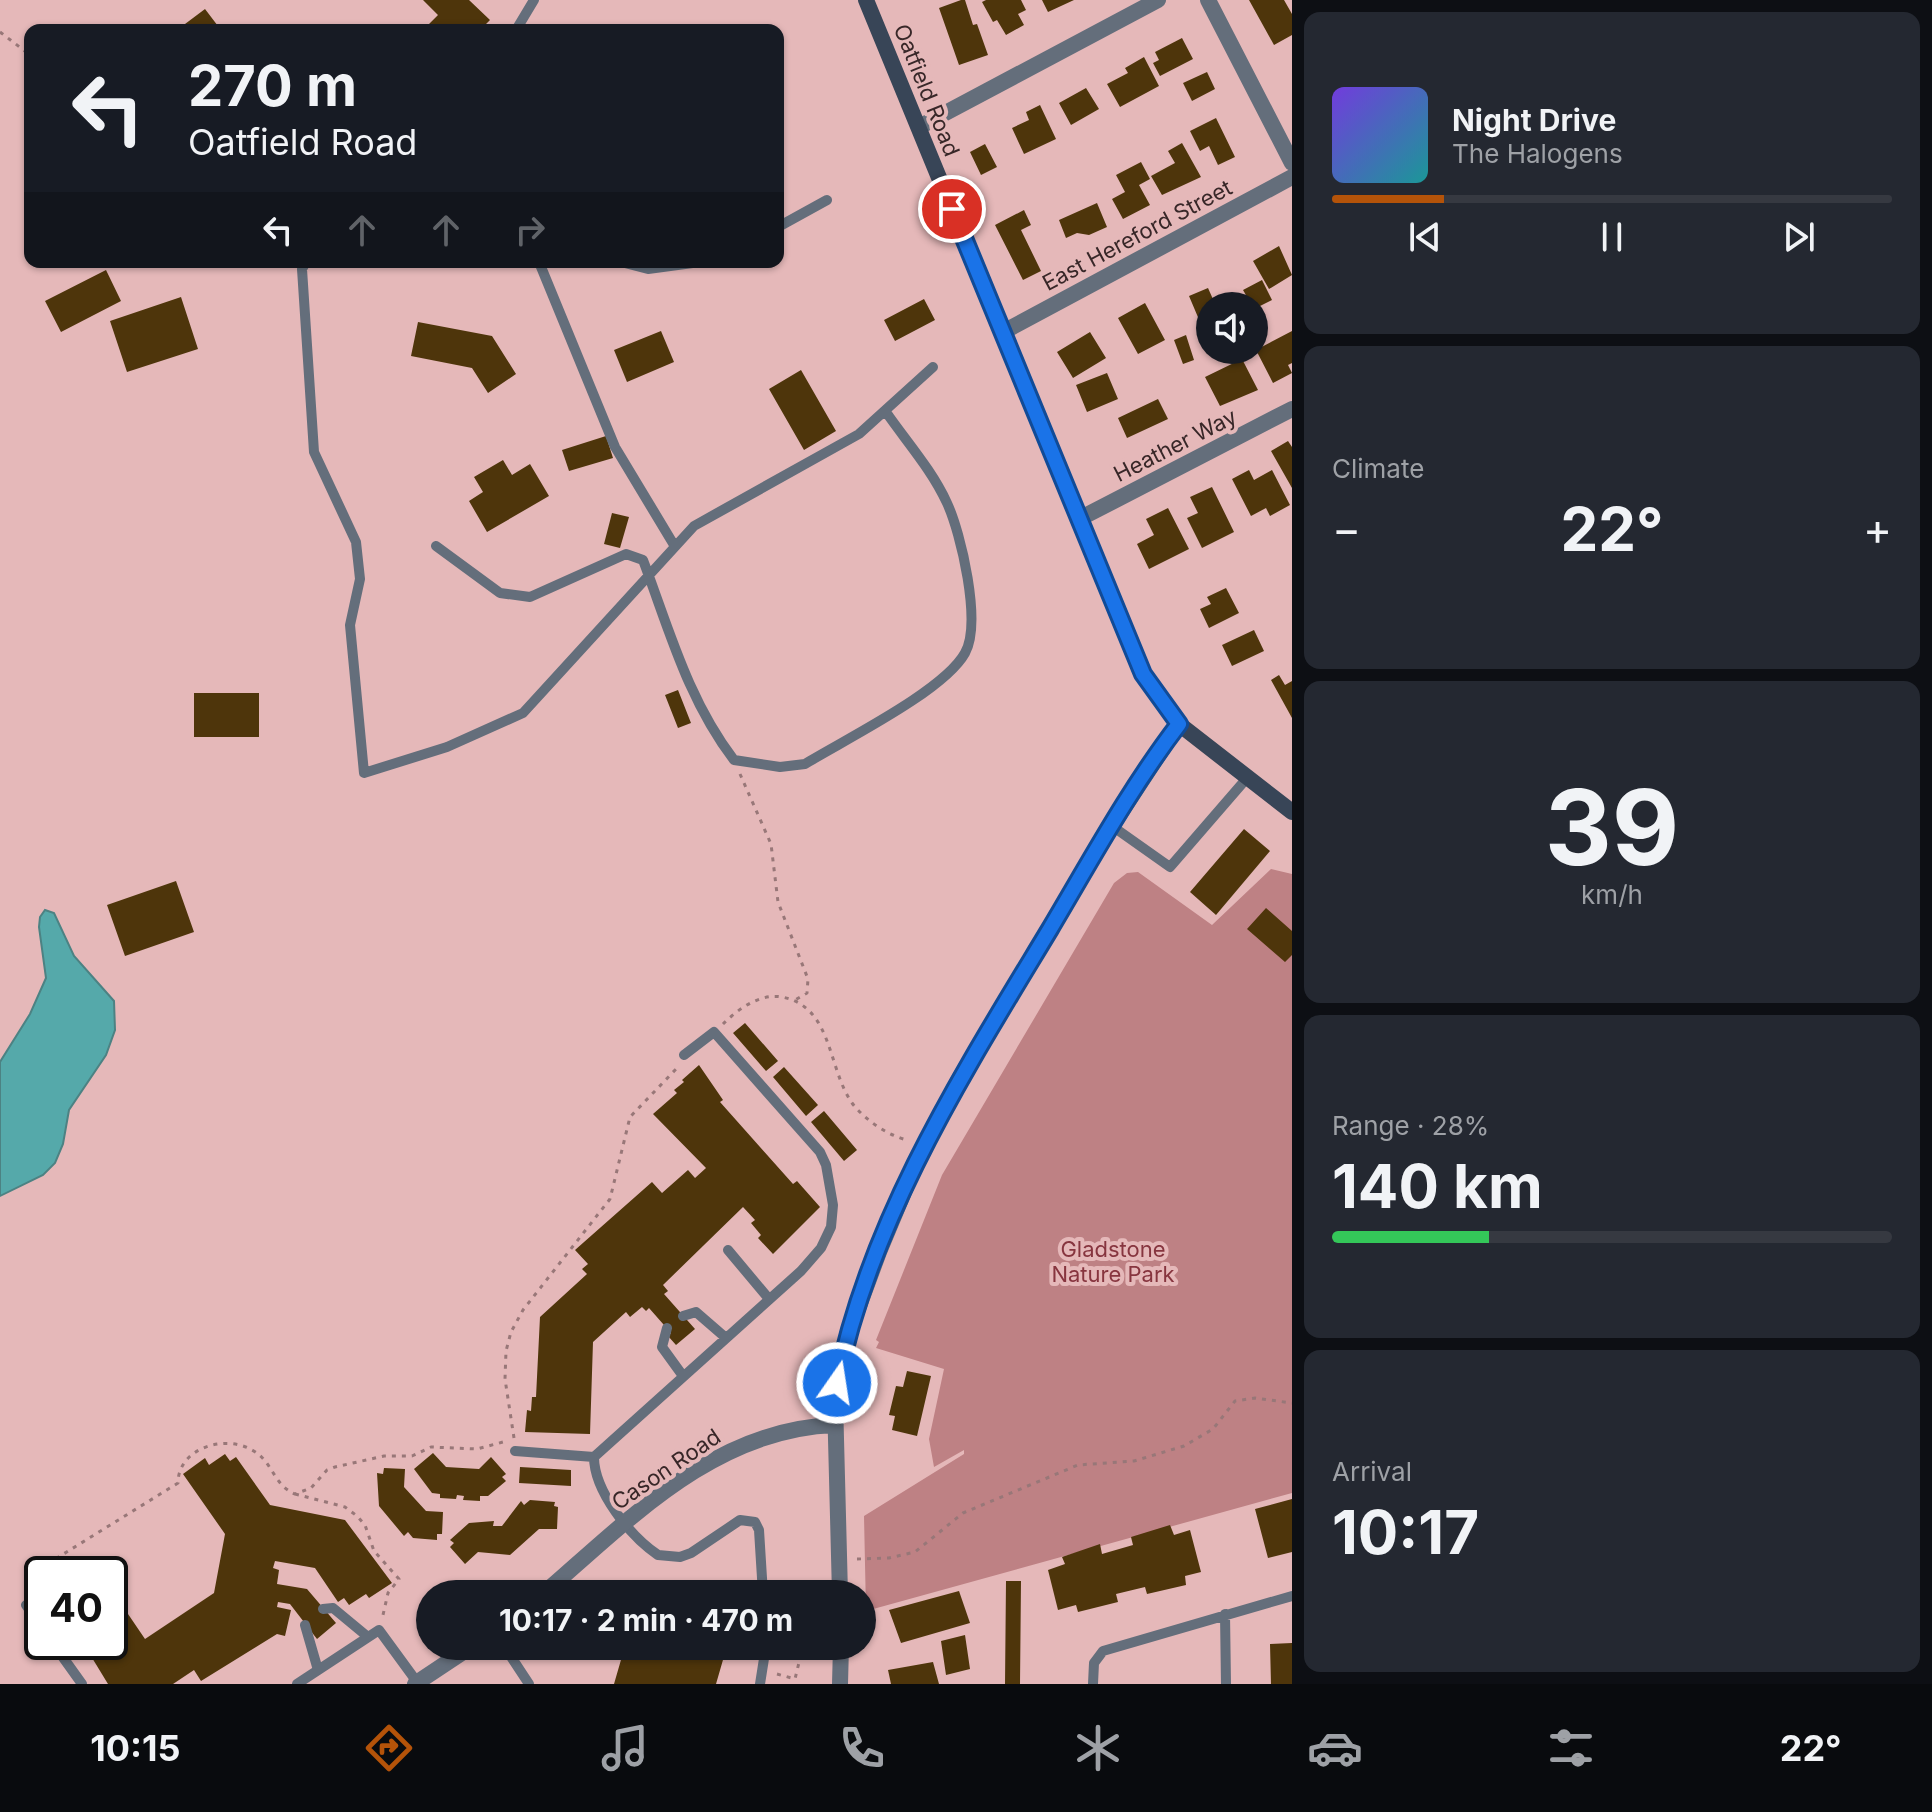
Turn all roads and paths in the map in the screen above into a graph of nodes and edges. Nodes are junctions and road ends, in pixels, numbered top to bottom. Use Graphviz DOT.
graph roads {
  1 [pos="534,0"];
  2 [pos="866,0"];
  3 [pos="1158,0"];
  4 [pos="1208,0"];
  5 [pos="520,24"];
  6 [pos="0,32"];
  7 [pos="24,50"];
  8 [pos="919,127"];
  9 [pos="1292,163"];
  10 [pos="1292,177"];
  11 [pos="827,200"];
  12 [pos="784,224"];
  13 [pos="303,268"];
  14 [pos="541,268"];
  15 [pos="1003,332"];
  16 [pos="933,367"];
  17 [pos="1292,409"];
  18 [pos="886,412"];
  19 [pos="1079,519"];
  20 [pos="674,545"];
  21 [pos="436,546"];
  22 [pos="649,578"];
  23 [pos="1179,724"];
  24 [pos="734,760"];
  25 [pos="1247,778"];
  26 [pos="1292,812"];
  27 [pos="1112,826"];
  28 [pos="795,1000"];
  29 [pos="714,1032"];
  30 [pos="684,1055"];
  31 [pos="907,1140"];
  32 [pos="728,1250"];
  33 [pos="769,1299"];
  34 [pos="683,1316"];
  35 [pos="667,1328"];
  36 [pos="726,1338"];
  37 [pos="683,1376"];
  38 [pos="1292,1403"];
  39 [pos="835,1425"];
  40 [pos="514,1438"];
  41 [pos="515,1451"];
  42 [pos="594,1457"];
  43 [pos="295,1494"];
  44 [pos="626,1522"];
  45 [pos="60,1556"];
  46 [pos="839,1560"];
  47 [pos="559,1580"];
  48 [pos="762,1580"];
  49 [pos="840,1580"];
  50 [pos="1292,1596"];
  51 [pos="323,1609"];
  52 [pos="1225,1614"];
  53 [pos="305,1625"];
  54 [pos="379,1630"];
  55 [pos="368,1637"];
  56 [pos="65,1660"];
  57 [pos="451,1660"];
  58 [pos="513,1660"];
  59 [pos="764,1660"];
  60 [pos="800,1660"];
  61 [pos="841,1660"];
  62 [pos="318,1670"];
  63 [pos="763,1671"];
  64 [pos="416,1683"];
  65 [pos="82,1684"];
  66 [pos="297,1684"];
  67 [pos="529,1684"];
  68 [pos="760,1684"];
  69 [pos="840,1684"];
  70 [pos="1093,1684"];
  71 [pos="1226,1684"];
  1 -- 5 [label="lane"];
  2 -- 8 [label="main road, Oatfield Road"];
  3 -- 8 [label="street"];
  4 -- 9 [label="street"];
  6 -- 7 [label="path"];
  8 -- 15 [label="main road, Oatfield Road"];
  10 -- 15 [label="street, East Hereford Street"];
  11 -- 12 [label="lane"];
  13 -- 22 [label="lane"];
  14 -- 20 [label="lane"];
  15 -- 19 [label="main road, Oatfield Road"];
  16 -- 18 [label="lane"];
  17 -- 19 [label="street, Heather Way"];
  18 -- 20 [label="lane"];
  18 -- 24 [label="lane"];
  19 -- 23 [label="main road, Oatfield Road"];
  20 -- 22 [label="lane"];
  21 -- 22 [label="lane"];
  22 -- 24 [label="lane"];
  23 -- 25 [label="main road, Oatfield Road"];
  23 -- 27 [label="street"];
  24 -- 28 [label="path"];
  25 -- 26 [label="main road, Oatfield Road"];
  25 -- 27 [label="lane"];
  27 -- 39 [label="street"];
  28 -- 29 [label="path"];
  28 -- 31 [label="path"];
  29 -- 30 [label="lane"];
  29 -- 33 [label="lane"];
  30 -- 40 [label="path"];
  32 -- 33 [label="lane"];
  33 -- 36 [label="lane"];
  34 -- 36 [label="lane"];
  35 -- 37 [label="lane"];
  36 -- 37 [label="lane"];
  37 -- 42 [label="lane"];
  38 -- 46 [label="path"];
  39 -- 44 [label="street, Cason Road"];
  39 -- 46 [label="street"];
  40 -- 41 [label="path"];
  40 -- 43 [label="path"];
  41 -- 42 [label="lane"];
  42 -- 44 [label="lane"];
  43 -- 45 [label="path"];
  43 -- 54 [label="path"];
  44 -- 47 [label="street, Cason Road"];
  44 -- 48 [label="lane"];
  46 -- 49 [label="street"];
  50 -- 52 [label="lane"];
  51 -- 55 [label="lane"];
  52 -- 70 [label="lane"];
  52 -- 71 [label="lane"];
  53 -- 62 [label="lane"];
  54 -- 55 [label="lane"];
  54 -- 64 [label="lane"];
  55 -- 62 [label="lane"];
  56 -- 65 [label="lane"];
  57 -- 64 [label="street"];
  58 -- 67 [label="lane"];
  59 -- 63 [label="lane"];
  60 -- 63 [label="path"];
  61 -- 69 [label="street"];
  62 -- 66 [label="lane"];
  63 -- 68 [label="lane"];
}
